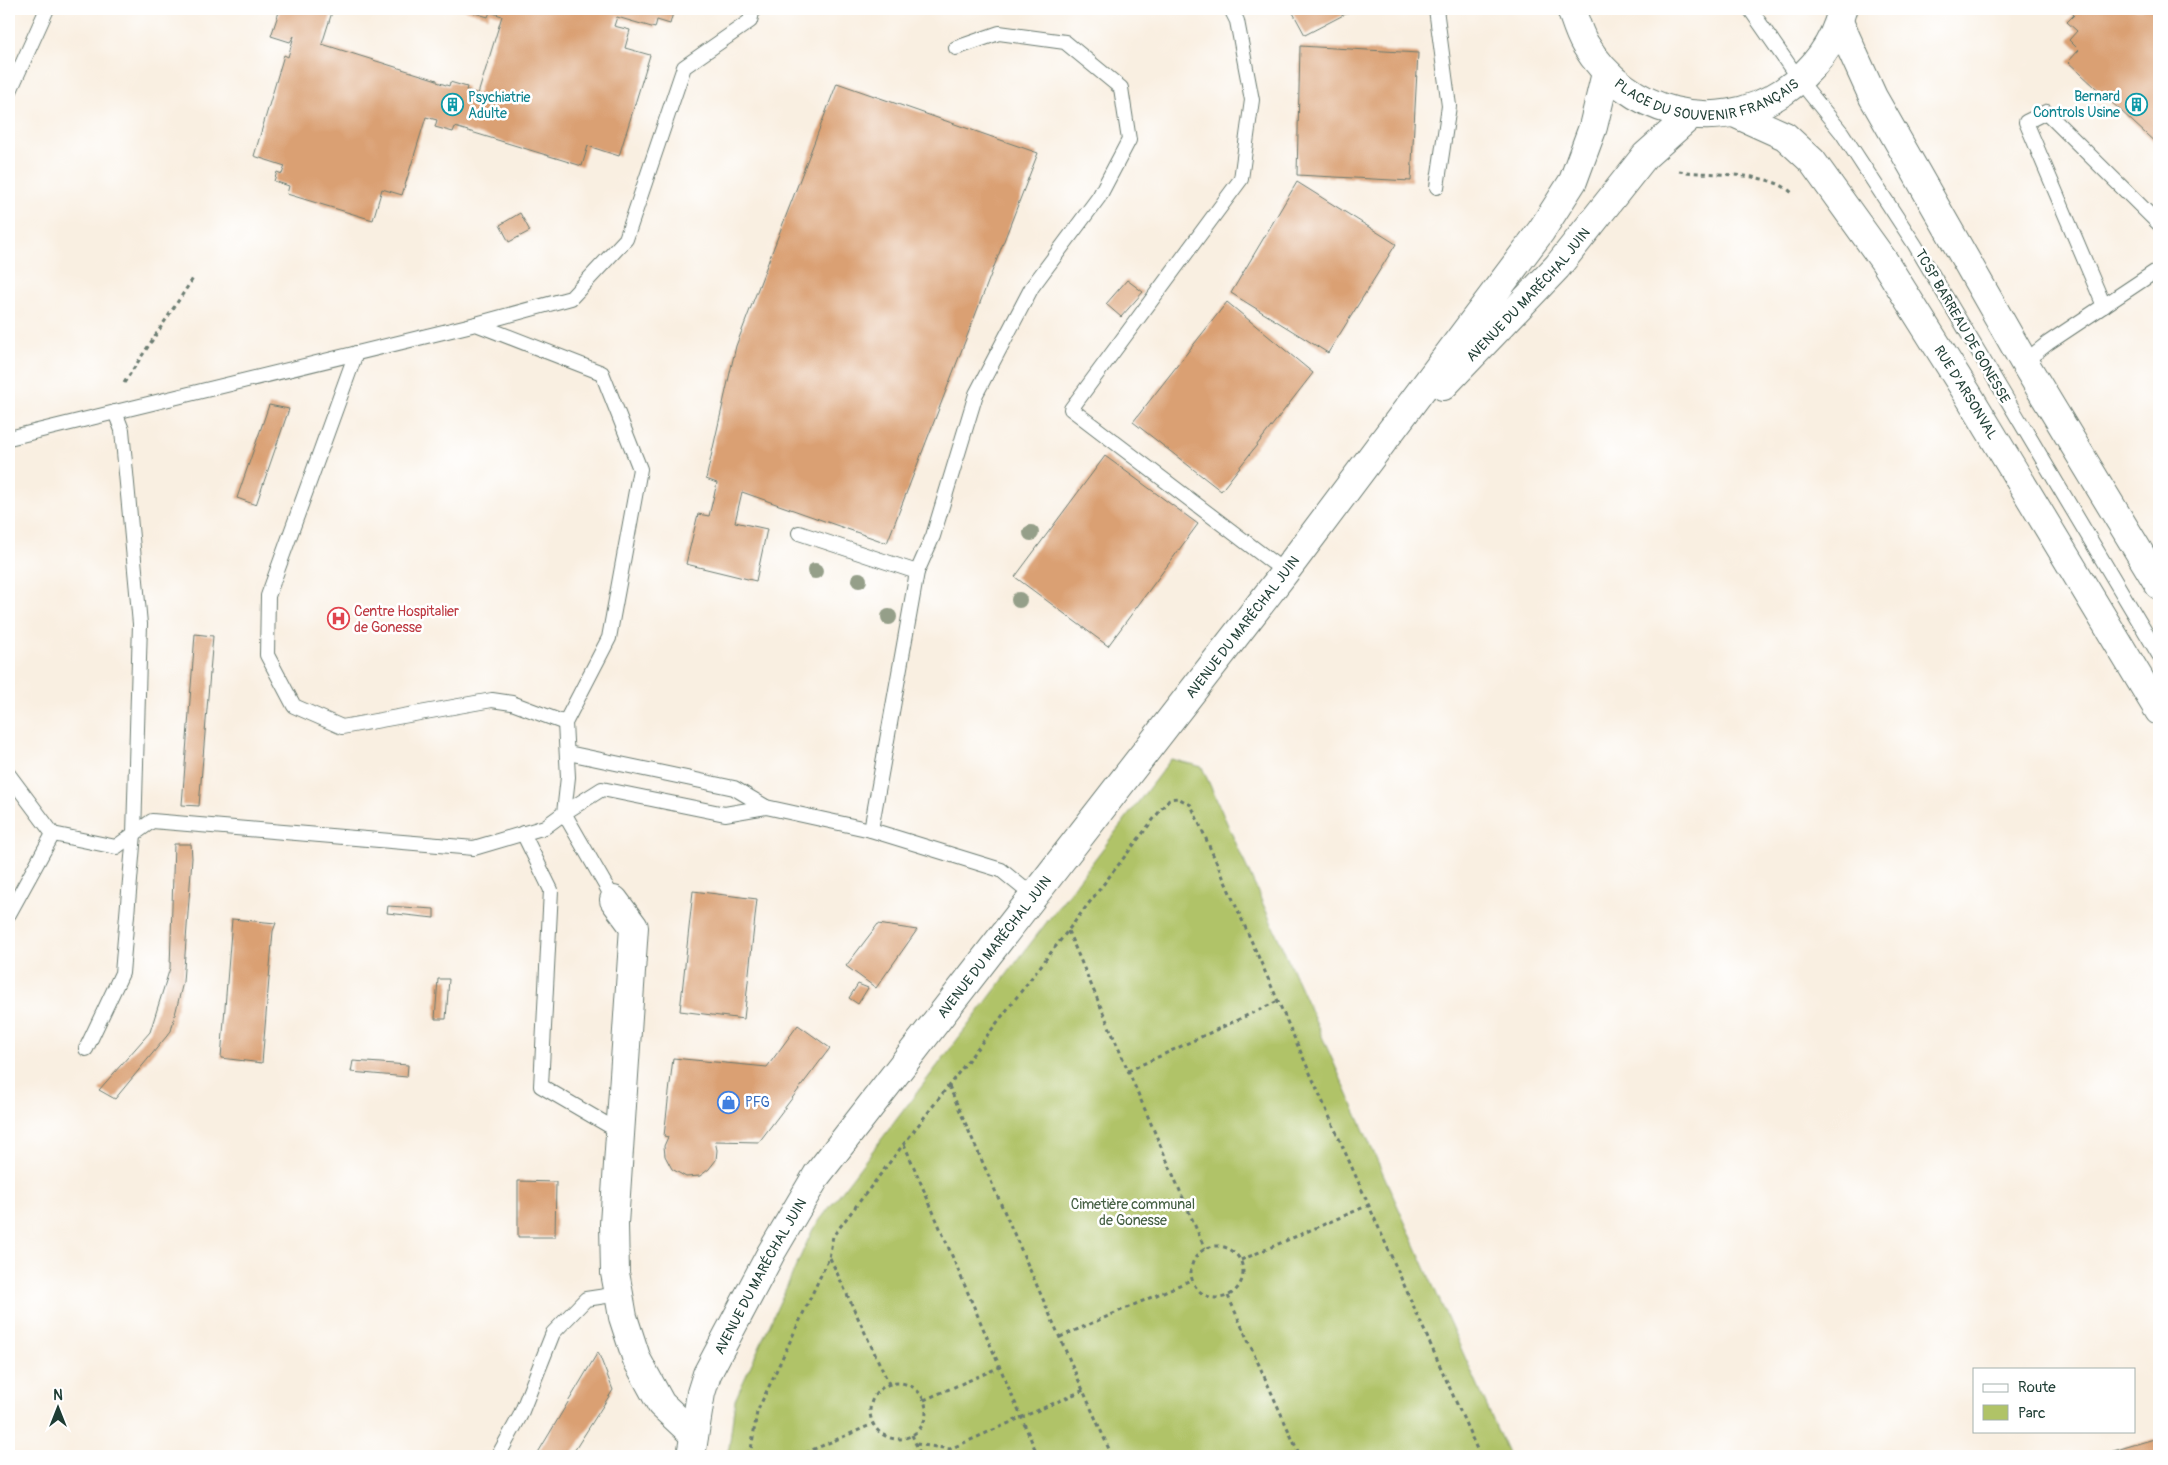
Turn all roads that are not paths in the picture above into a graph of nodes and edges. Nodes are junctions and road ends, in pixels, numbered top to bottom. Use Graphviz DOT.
graph roads {
  1 [pos="47,9"];
  2 [pos="753,9"];
  3 [pos="1231,9"];
  4 [pos="1436,9"];
  5 [pos="1572,9"];
  6 [pos="1750,9"];
  7 [pos="1841,15"];
  8 [pos="956,48"];
  9 [pos="1606,72"];
  10 [pos="1800,81"];
  11 [pos="9,93"];
  12 [pos="1734,113"];
  13 [pos="1691,115"];
  14 [pos="1438,187"];
  15 [pos="2159,224"];
  16 [pos="2159,269"];
  17 [pos="2104,306"];
  18 [pos="476,324"];
  19 [pos="356,354"];
  20 [pos="2024,362"];
  21 [pos="115,412"];
  22 [pos="9,438"];
  23 [pos="1361,472"];
  24 [pos="799,533"];
  25 [pos="916,572"];
  26 [pos="1285,572"];
  27 [pos="2159,586"];
  28 [pos="2159,655"];
  29 [pos="2159,711"];
  30 [pos="565,723"];
  31 [pos="568,752"];
  32 [pos="9,775"];
  33 [pos="766,807"];
  34 [pos="564,813"];
  35 [pos="871,830"];
  36 [pos="523,833"];
  37 [pos="53,834"];
  38 [pos="134,834"];
  39 [pos="1033,896"];
  40 [pos="614,900"];
  41 [pos="9,914"];
  42 [pos="86,1049"];
  43 [pos="620,1132"];
  44 [pos="619,1294"];
  45 [pos="692,1446"];
  46 [pos="498,1456"];
  1 -- 11 [label="lane"];
  2 -- 18 [label="lane"];
  3 -- 26 [label="lane"];
  4 -- 14 [label="lane"];
  5 -- 9 [label="street, PLACE DU SOUVENIR FRANÇAIS"];
  6 -- 10 [label="lane, TCSP BARREAU DE GONESSE"];
  7 -- 10 [label="street, PLACE DU SOUVENIR FRANÇAIS"];
  7 -- 20 [label="street"];
  8 -- 25 [label="lane"];
  9 -- 13 [label="street, PLACE DU SOUVENIR FRANÇAIS"];
  9 -- 23 [label="street, AVENUE DU MARÉCHAL JUIN"];
  10 -- 12 [label="street, PLACE DU SOUVENIR FRANÇAIS"];
  10 -- 28 [label="lane, TCSP BARREAU DE GONESSE"];
  12 -- 13 [label="street, PLACE DU SOUVENIR FRANÇAIS"];
  12 -- 29 [label="street, RUE D'ARSONVAL"];
  13 -- 23 [label="street, AVENUE DU MARÉCHAL JUIN"];
  15 -- 17 [label="lane"];
  16 -- 17 [label="lane"];
  17 -- 20 [label="lane"];
  18 -- 19 [label="lane"];
  18 -- 30 [label="lane"];
  19 -- 21 [label="lane"];
  19 -- 30 [label="lane"];
  20 -- 27 [label="street"];
  21 -- 22 [label="lane"];
  21 -- 38 [label="lane"];
  23 -- 26 [label="street, AVENUE DU MARÉCHAL JUIN"];
  24 -- 25 [label="lane"];
  25 -- 35 [label="lane"];
  26 -- 39 [label="street, AVENUE DU MARÉCHAL JUIN"];
  30 -- 31 [label="lane"];
  31 -- 33 [label="lane"];
  31 -- 34 [label="lane"];
  32 -- 37 [label="lane"];
  33 -- 34 [label="lane"];
  33 -- 35 [label="lane"];
  34 -- 36 [label="lane"];
  34 -- 40 [label="lane"];
  35 -- 39 [label="lane"];
  36 -- 38 [label="lane"];
  36 -- 43 [label="lane"];
  37 -- 38 [label="lane"];
  37 -- 41 [label="lane"];
  38 -- 42 [label="lane"];
  39 -- 45 [label="street, AVENUE DU MARÉCHAL JUIN"];
  40 -- 43 [label="street"];
  43 -- 44 [label="street"];
  44 -- 45 [label="street"];
  44 -- 46 [label="lane"];
}
